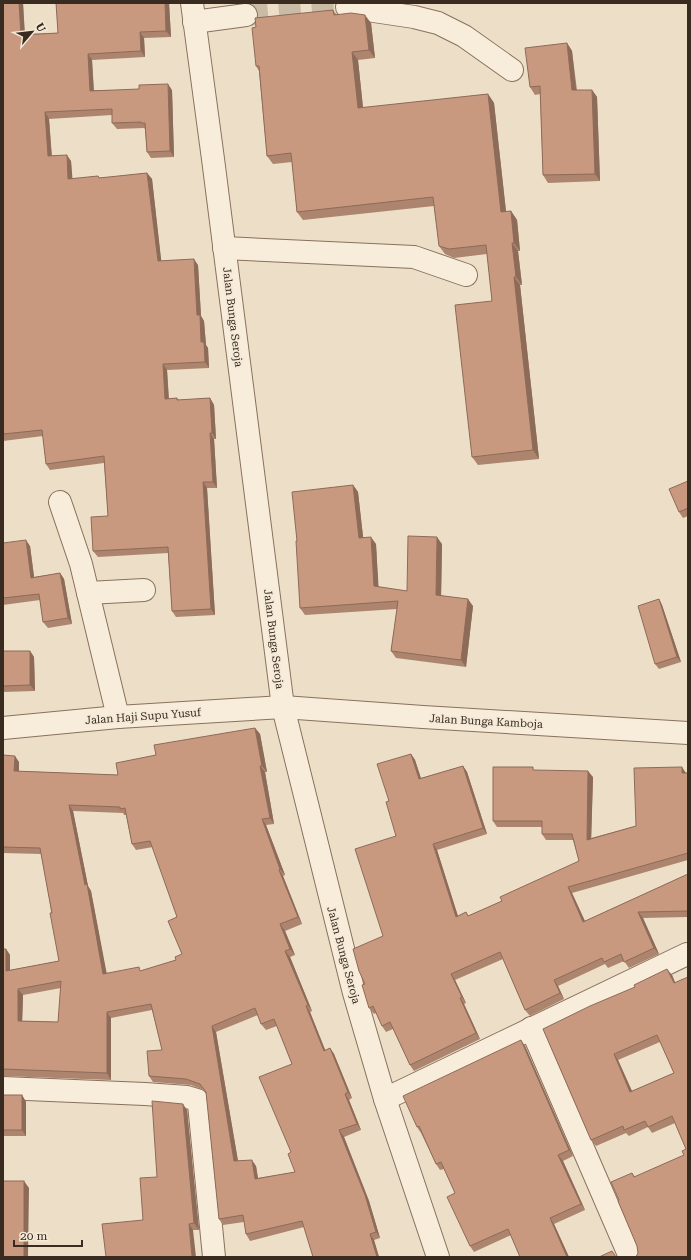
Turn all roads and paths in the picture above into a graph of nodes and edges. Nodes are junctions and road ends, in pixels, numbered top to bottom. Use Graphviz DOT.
graph roads {
  1 [pos="347,7"];
  2 [pos="193,12"];
  3 [pos="246,15"];
  4 [pos="512,70"];
  5 [pos="224,248"];
  6 [pos="466,275"];
  7 [pos="60,502"];
  8 [pos="144,590"];
  9 [pos="88,593"];
  10 [pos="283,707"];
  11 [pos="118,717"];
  12 [pos="3,728"];
  13 [pos="688,733"];
  14 [pos="688,954"];
  15 [pos="531,1028"];
  16 [pos="3,1088"];
  17 [pos="385,1099"];
  18 [pos="214,1257"];
  19 [pos="438,1257"];
  20 [pos="630,1257"];
  1 -- 4 [label="street"];
  2 -- 3 [label="street"];
  2 -- 5 [label="street, Jalan Bunga Seroja"];
  5 -- 6 [label="street"];
  5 -- 10 [label="street, Jalan Bunga Seroja"];
  7 -- 9 [label="street"];
  8 -- 9 [label="street"];
  9 -- 11 [label="street"];
  10 -- 11 [label="street, Jalan Haji Supu Yusuf"];
  10 -- 13 [label="street, Jalan Bunga Kamboja"];
  10 -- 17 [label="street, Jalan Bunga Seroja"];
  11 -- 12 [label="street, Jalan Haji Supu Yusuf"];
  14 -- 15 [label="street"];
  15 -- 17 [label="street"];
  15 -- 20 [label="street"];
  16 -- 18 [label="street"];
  17 -- 19 [label="street, Jalan Bunga Seroja"];
}
